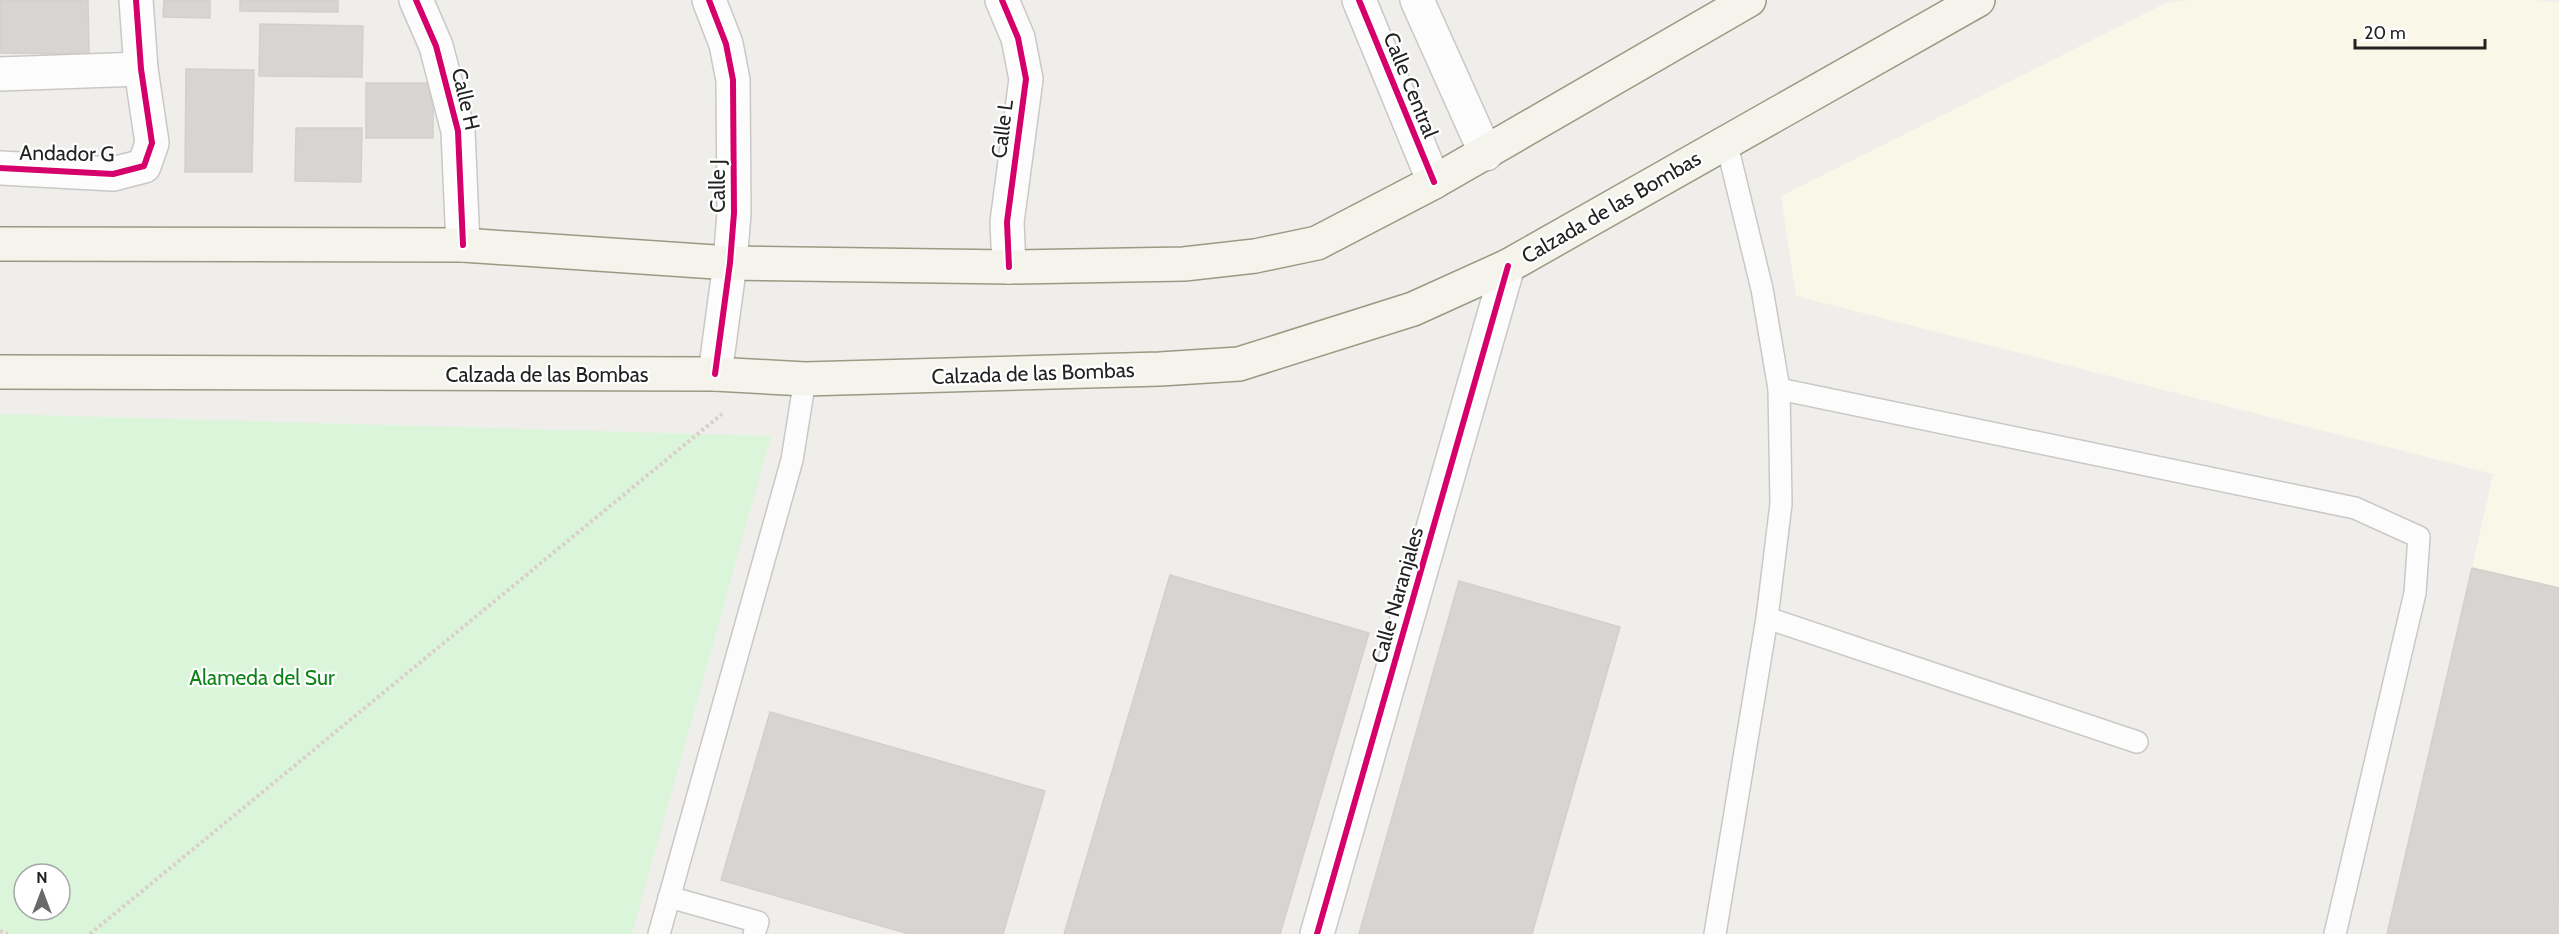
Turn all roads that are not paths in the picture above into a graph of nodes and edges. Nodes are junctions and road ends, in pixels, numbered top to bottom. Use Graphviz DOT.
graph roads {
  1 [pos="136,0"];
  2 [pos="416,0"];
  3 [pos="709,0"];
  4 [pos="1002,0"];
  5 [pos="1359,0"];
  6 [pos="1417,0"];
  7 [pos="1749,0"];
  8 [pos="1978,0"];
  9 [pos="141,69"];
  10 [pos="0,74"];
  11 [pos="1726,141"];
  12 [pos="1486,154"];
  13 [pos="0,168"];
  14 [pos="1434,182"];
  15 [pos="0,244"];
  16 [pos="463,245"];
  17 [pos="730,262"];
  18 [pos="1508,266"];
  19 [pos="1009,267"];
  20 [pos="0,372"];
  21 [pos="715,374"];
  22 [pos="805,379"];
  23 [pos="1779,389"];
  24 [pos="1767,618"];
  25 [pos="2138,742"];
  26 [pos="669,897"];
  27 [pos="659,934"];
  28 [pos="754,934"];
  29 [pos="1317,934"];
  30 [pos="1714,934"];
  31 [pos="2335,934"];
  1 -- 9 [label="street, Andador G"];
  2 -- 16 [label="street, Calle H"];
  3 -- 17 [label="street, Calle J"];
  4 -- 19 [label="street, Calle L"];
  5 -- 14 [label="street, Calle Central"];
  6 -- 12 [label="street, Calle Central"];
  7 -- 12 [label="main road"];
  8 -- 11 [label="main road, Calzada de las Bombas"];
  9 -- 10 [label="street"];
  9 -- 13 [label="street, Andador G"];
  11 -- 18 [label="main road, Calzada de las Bombas"];
  11 -- 23 [label="lane"];
  12 -- 14 [label="main road"];
  14 -- 19 [label="main road"];
  15 -- 16 [label="main road"];
  16 -- 17 [label="main road"];
  17 -- 19 [label="main road"];
  17 -- 21 [label="street, Calle J"];
  18 -- 22 [label="main road, Calzada de las Bombas"];
  18 -- 29 [label="street, Calle Naranjales"];
  20 -- 21 [label="main road, Calzada de las Bombas"];
  21 -- 22 [label="main road, Calzada de las Bombas"];
  22 -- 26 [label="lane"];
  23 -- 24 [label="lane"];
  23 -- 31 [label="lane"];
  24 -- 25 [label="lane"];
  24 -- 30 [label="lane"];
  26 -- 27 [label="lane"];
  26 -- 28 [label="lane"];
}
